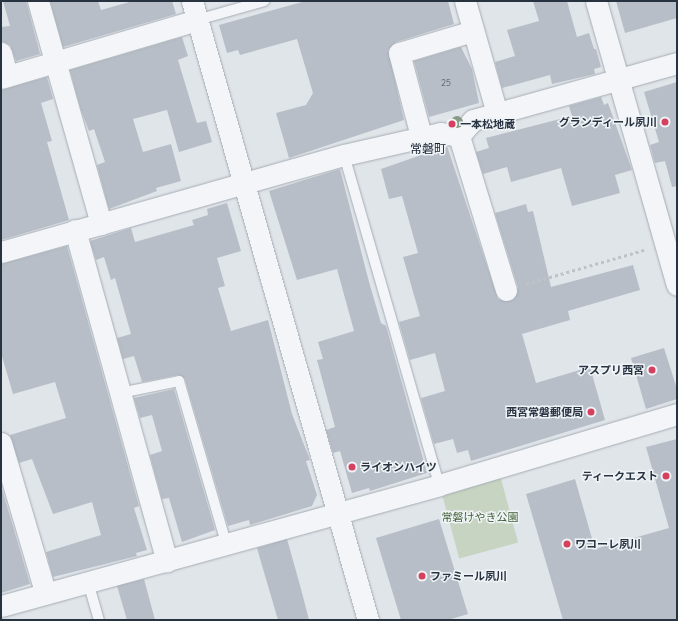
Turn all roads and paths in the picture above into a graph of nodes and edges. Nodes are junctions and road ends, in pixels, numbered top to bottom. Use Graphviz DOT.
graph roads {
  1 [pos="38,1"];
  2 [pos="264,1"];
  3 [pos="465,1"];
  4 [pos="596,1"];
  5 [pos="195,11"];
  6 [pos="474,31"];
  7 [pos="1,53"];
  8 [pos="55,62"];
  9 [pos="677,64"];
  10 [pos="4,77"];
  11 [pos="619,81"];
  12 [pos="497,113"];
  13 [pos="421,136"];
  14 [pos="459,136"];
  15 [pos="344,155"];
  16 [pos="244,184"];
  17 [pos="101,224"];
  18 [pos="75,230"];
  19 [pos="665,243"];
  20 [pos="1,252"];
  21 [pos="677,285"];
  22 [pos="506,290"];
  23 [pos="120,393"];
  24 [pos="677,414"];
  25 [pos="1,442"];
  26 [pos="439,485"];
  27 [pos="338,514"];
  28 [pos="226,543"];
  29 [pos="167,561"];
  30 [pos="88,582"];
  31 [pos="45,592"];
  32 [pos="1,606"];
  33 [pos="99,620"];
  34 [pos="368,620"];
  1 -- 8 [label="street"];
  2 -- 5 [label="lane"];
  3 -- 6 [label="street"];
  4 -- 11 [label="street"];
  5 -- 8 [label="street"];
  5 -- 16 [label="street"];
  6 -- 12 [label="street"];
  6 -- 13 [label="street"];
  7 -- 10 [label="street"];
  8 -- 10 [label="street"];
  8 -- 17 [label="street"];
  9 -- 11 [label="street"];
  11 -- 12 [label="street"];
  11 -- 19 [label="street"];
  12 -- 14 [label="street"];
  13 -- 14 [label="street"];
  13 -- 15 [label="street"];
  14 -- 22 [label="street"];
  15 -- 16 [label="street"];
  15 -- 26 [label="lane"];
  16 -- 17 [label="street"];
  16 -- 27 [label="street"];
  17 -- 18 [label="street"];
  18 -- 20 [label="street"];
  18 -- 23 [label="street"];
  19 -- 21 [label="street"];
  19 -- 22 [label="path"];
  23 -- 28 [label="lane"];
  23 -- 29 [label="street"];
  24 -- 26 [label="street"];
  25 -- 31 [label="street"];
  26 -- 27 [label="street"];
  27 -- 28 [label="street"];
  27 -- 34 [label="street"];
  28 -- 29 [label="street"];
  29 -- 30 [label="street"];
  30 -- 31 [label="street"];
  30 -- 33 [label="lane"];
  31 -- 32 [label="street"];
}
